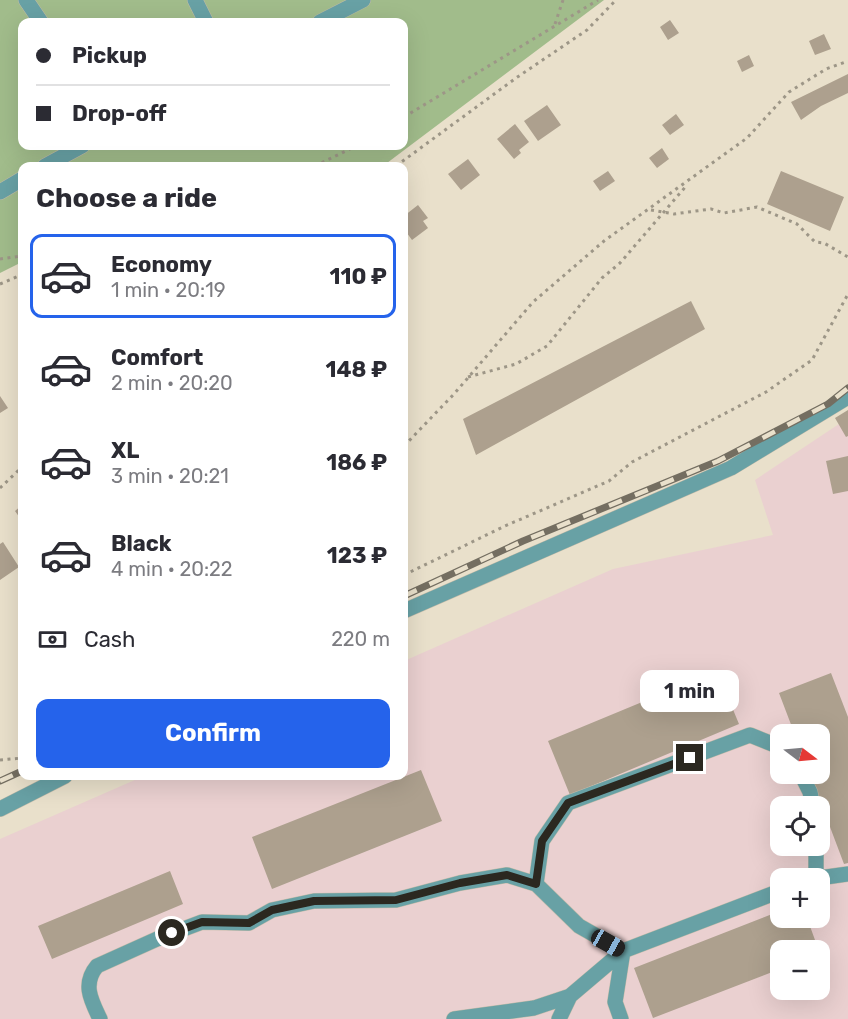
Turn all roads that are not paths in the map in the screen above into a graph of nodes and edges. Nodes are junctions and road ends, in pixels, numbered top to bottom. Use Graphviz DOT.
graph roads {
  1 [pos="26,0"];
  2 [pos="195,0"];
  3 [pos="363,0"];
  4 [pos="38,18"];
  5 [pos="204,18"];
  6 [pos="328,18"];
  7 [pos="75,150"];
  8 [pos="52,162"];
  9 [pos="18,181"];
  10 [pos="0,192"];
  11 [pos="848,397"];
  12 [pos="408,609"];
  13 [pos="770,743"];
  14 [pos="57,780"];
  15 [pos="0,809"];
  16 [pos="848,873"];
  17 [pos="830,876"];
  18 [pos="536,884"];
  19 [pos="770,895"];
  20 [pos="623,951"];
  21 [pos="570,996"];
  22 [pos="100,1019"];
  23 [pos="454,1019"];
  24 [pos="560,1019"];
  25 [pos="621,1019"];
  1 -- 4 [label="street"];
  2 -- 5 [label="street"];
  3 -- 6 [label="street"];
  7 -- 8 [label="street"];
  9 -- 10 [label="street"];
  11 -- 12 [label="street"];
  13 -- 18 [label="street"];
  14 -- 15 [label="street"];
  16 -- 17 [label="street"];
  18 -- 20 [label="street"];
  18 -- 22 [label="street"];
  19 -- 20 [label="street"];
  20 -- 21 [label="street"];
  20 -- 25 [label="street"];
  21 -- 23 [label="street"];
  21 -- 24 [label="street"];
}
